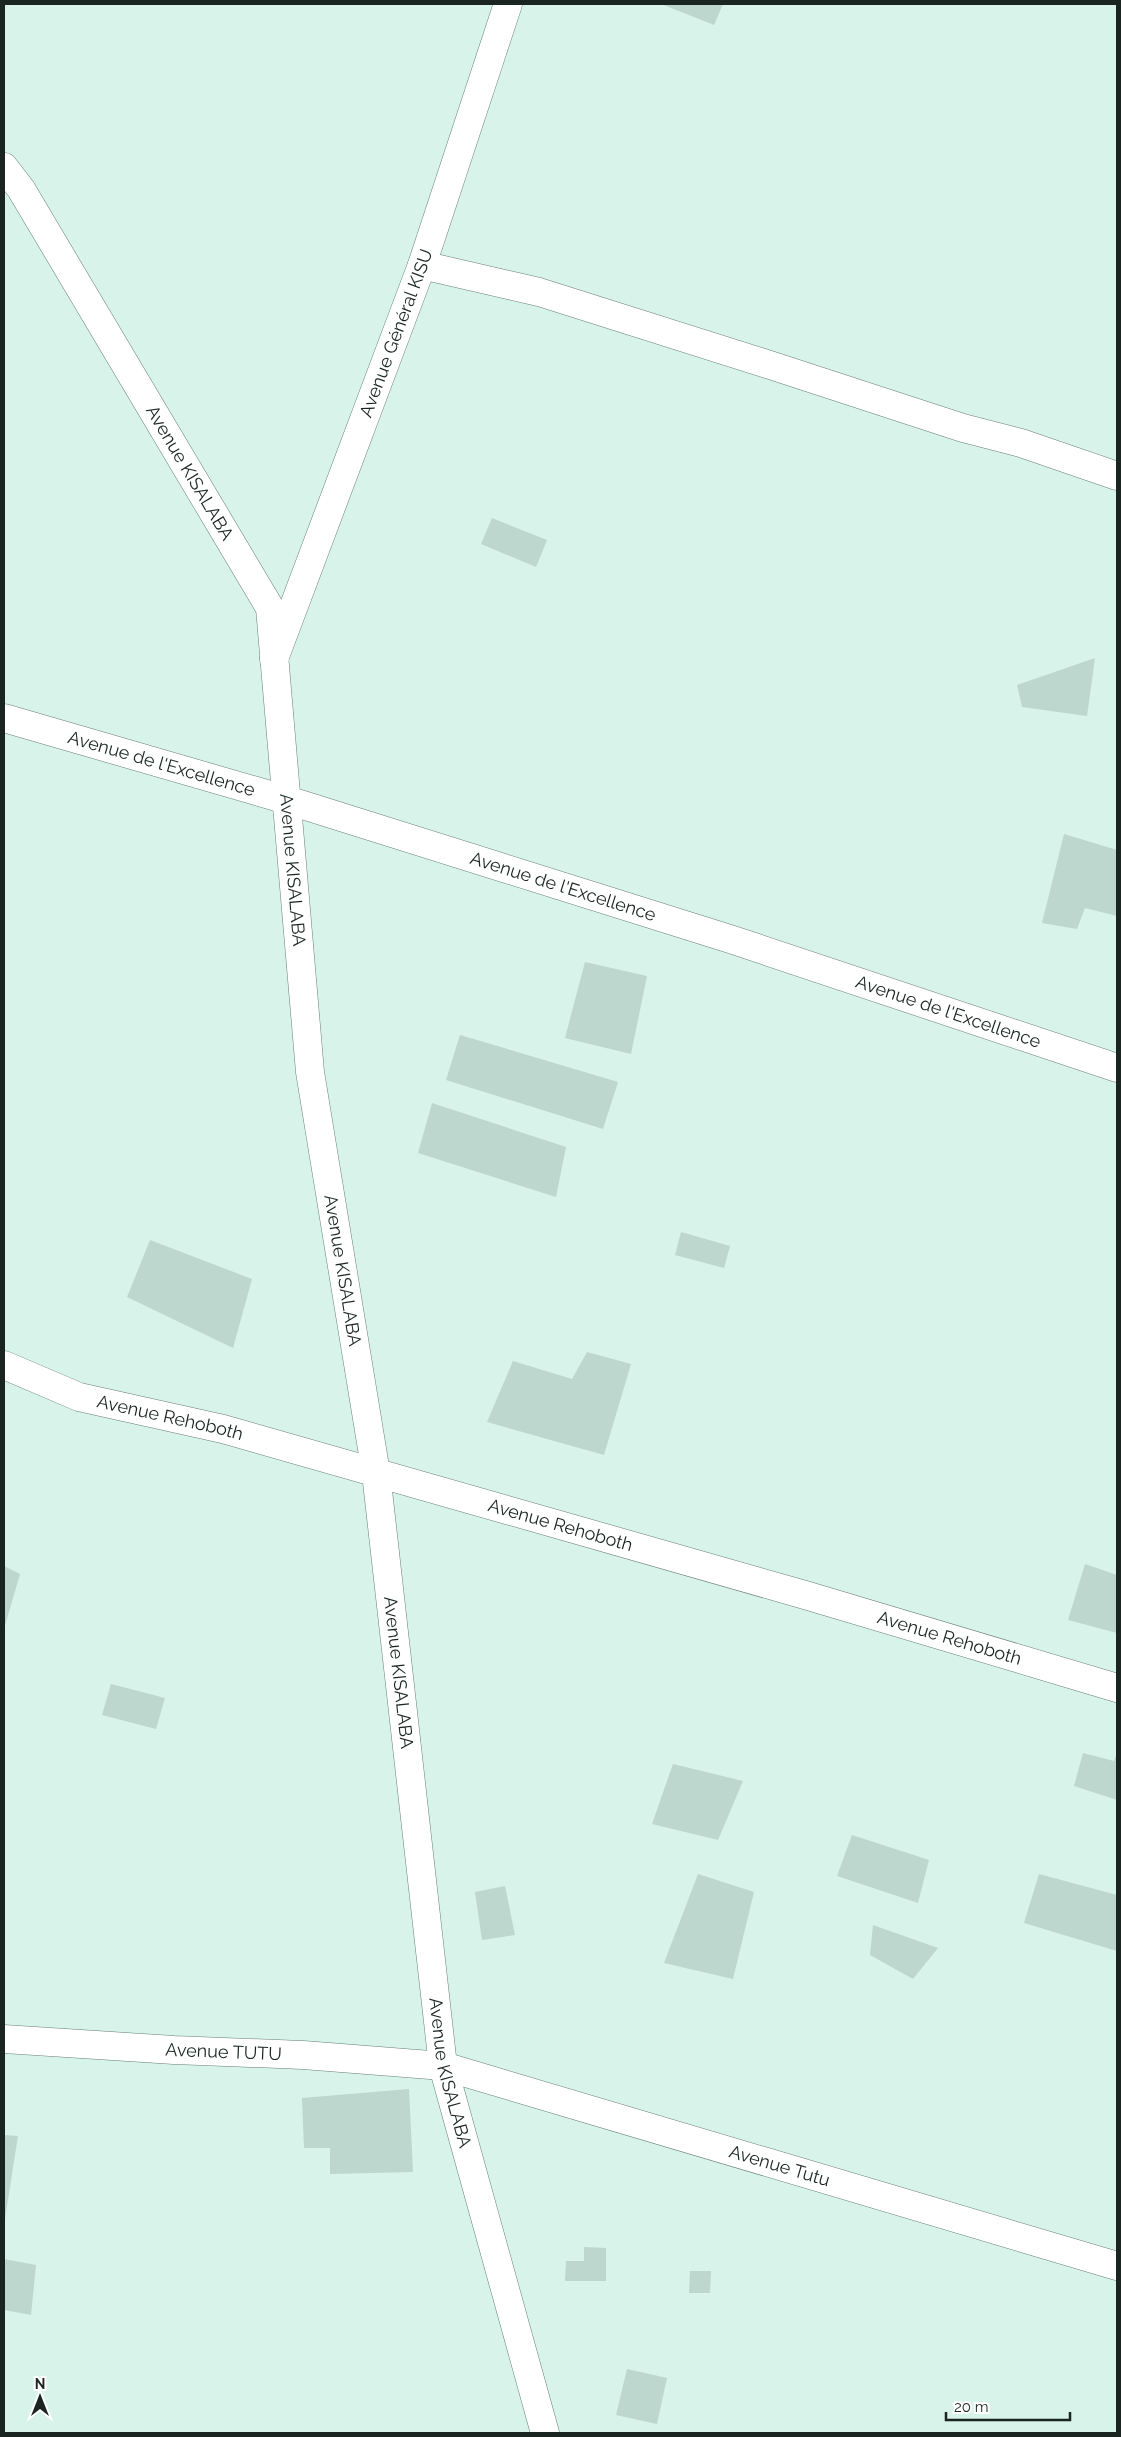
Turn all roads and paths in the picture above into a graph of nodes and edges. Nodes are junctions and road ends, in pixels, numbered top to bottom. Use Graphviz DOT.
graph roads {
  1 [pos="508,4"];
  2 [pos="4,167"];
  3 [pos="422,265"];
  4 [pos="1117,476"];
  5 [pos="274,659"];
  6 [pos="4,718"];
  7 [pos="287,800"];
  8 [pos="1117,1068"];
  9 [pos="4,1365"];
  10 [pos="376,1473"];
  11 [pos="1117,1688"];
  12 [pos="4,2039"];
  13 [pos="443,2066"];
  14 [pos="1117,2266"];
  15 [pos="545,2433"];
  1 -- 3 [label="street, Avenue Général KISU"];
  2 -- 5 [label="street, Avenue KISALABA"];
  3 -- 4 [label="street"];
  3 -- 5 [label="street, Avenue Général KISU"];
  5 -- 7 [label="street, Avenue KISALABA"];
  6 -- 7 [label="street, Avenue de l'Excellence"];
  7 -- 8 [label="street, Avenue de l'Excellence"];
  7 -- 10 [label="street, Avenue KISALABA"];
  9 -- 10 [label="street, Avenue Rehoboth"];
  10 -- 11 [label="street, Avenue Rehoboth"];
  10 -- 13 [label="street, Avenue KISALABA"];
  12 -- 13 [label="street, Avenue TUTU"];
  13 -- 14 [label="street, Avenue Tutu"];
  13 -- 15 [label="street, Avenue KISALABA"];
}
